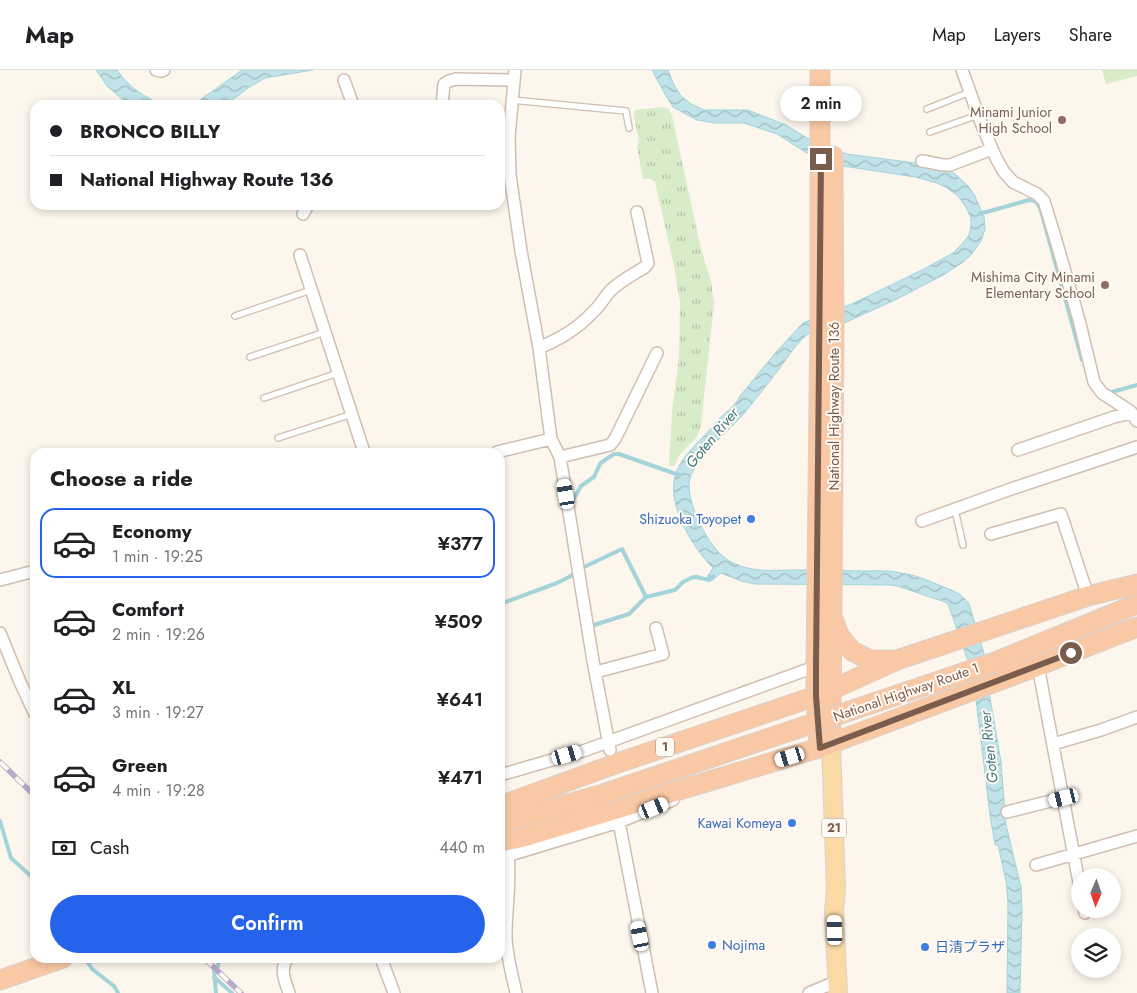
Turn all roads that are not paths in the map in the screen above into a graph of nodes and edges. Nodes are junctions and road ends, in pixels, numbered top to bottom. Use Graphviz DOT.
graph roads {
  1 [pos="156,70"];
  2 [pos="164,70"];
  3 [pos="820,70"];
  4 [pos="833,70"];
  5 [pos="962,70"];
  6 [pos="515,75"];
  7 [pos="344,80"];
  8 [pos="970,92"];
  9 [pos="351,100"];
  10 [pos="442,100"];
  11 [pos="512,100"];
  12 [pos="927,109"];
  13 [pos="978,115"];
  14 [pos="629,128"];
  15 [pos="930,132"];
  16 [pos="992,150"];
  17 [pos="827,153"];
  18 [pos="922,161"];
  19 [pos="637,212"];
  20 [pos="300,255"];
  21 [pos="312,290"];
  22 [pos="235,316"];
  23 [pos="827,331"];
  24 [pos="325,332"];
  25 [pos="539,348"];
  26 [pos="657,353"];
  27 [pos="250,357"];
  28 [pos="338,373"];
  29 [pos="264,398"];
  30 [pos="352,414"];
  31 [pos="1134,417"];
  32 [pos="278,438"];
  33 [pos="551,439"];
  34 [pos="1137,447"];
  35 [pos="363,448"];
  36 [pos="505,450"];
  37 [pos="1018,450"];
  38 [pos="560,457"];
  39 [pos="955,510"];
  40 [pos="922,521"];
  41 [pos="991,534"];
  42 [pos="963,545"];
  43 [pos="30,572"];
  44 [pos="0,580"];
  45 [pos="1137,584"];
  46 [pos="1088,596"];
  47 [pos="1137,604"];
  48 [pos="832,615"];
  49 [pos="1137,627"];
  50 [pos="656,628"];
  51 [pos="0,633"];
  52 [pos="897,660"];
  53 [pos="824,664"];
  54 [pos="1038,666"];
  55 [pos="596,672"];
  56 [pos="824,693"];
  57 [pos="30,703"];
  58 [pos="1137,717"];
  59 [pos="1053,744"];
  60 [pos="609,745"];
  61 [pos="825,745"];
  62 [pos="761,766"];
  63 [pos="505,774"];
  64 [pos="1064,798"];
  65 [pos="505,804"];
  66 [pos="1007,812"];
  67 [pos="505,822"];
  68 [pos="618,822"];
  69 [pos="1137,836"];
  70 [pos="505,851"];
  71 [pos="505,851"];
  72 [pos="1074,854"];
  73 [pos="505,859"];
  74 [pos="1036,864"];
  75 [pos="1076,868"];
  76 [pos="48,963"];
  77 [pos="285,963"];
  78 [pos="383,963"];
  79 [pos="0,980"];
  80 [pos="838,987"];
  81 [pos="288,993"];
  82 [pos="394,993"];
  83 [pos="516,993"];
  84 [pos="652,993"];
  85 [pos="809,993"];
  1 -- 2 [label="street"];
  3 -- 17 [label="highway, National Highway Route 136"];
  4 -- 17 [label="highway, National Highway Route 136"];
  5 -- 8 [label="street"];
  6 -- 10 [label="street"];
  6 -- 11 [label="street"];
  7 -- 9 [label="street"];
  8 -- 12 [label="lane"];
  8 -- 13 [label="street"];
  11 -- 14 [label="lane"];
  11 -- 25 [label="street"];
  13 -- 15 [label="lane"];
  13 -- 16 [label="street"];
  16 -- 18 [label="street"];
  16 -- 31 [label="street"];
  17 -- 23 [label="highway, National Highway Route 136"];
  19 -- 25 [label="street"];
  20 -- 21 [label="street"];
  21 -- 22 [label="lane"];
  21 -- 24 [label="street"];
  23 -- 48 [label="highway, National Highway Route 136"];
  23 -- 53 [label="highway, National Highway Route 136"];
  24 -- 27 [label="lane"];
  24 -- 28 [label="street"];
  25 -- 33 [label="street"];
  26 -- 38 [label="street"];
  28 -- 29 [label="lane"];
  28 -- 30 [label="street"];
  30 -- 32 [label="lane"];
  30 -- 35 [label="street"];
  31 -- 37 [label="street"];
  33 -- 36 [label="street"];
  33 -- 38 [label="street"];
  34 -- 39 [label="street"];
  38 -- 55 [label="street"];
  39 -- 40 [label="street"];
  39 -- 42 [label="lane"];
  41 -- 46 [label="street"];
  43 -- 44 [label="street"];
  45 -- 46 [label="highway, 1"];
  46 -- 52 [label="highway, 1"];
  47 -- 67 [label="highway, National Highway Route 1 / 1, bridge"];
  48 -- 52 [label="highway, 1"];
  48 -- 53 [label="highway, National Highway Route 136"];
  49 -- 54 [label="highway"];
  50 -- 55 [label="street"];
  51 -- 57 [label="street"];
  52 -- 56 [label="highway, 1"];
  53 -- 56 [label="highway, National Highway Route 136"];
  53 -- 60 [label="street"];
  54 -- 59 [label="street"];
  54 -- 61 [label="highway"];
  55 -- 60 [label="street"];
  56 -- 61 [label="highway, National Highway Route 136"];
  56 -- 65 [label="highway, 1"];
  58 -- 59 [label="street"];
  59 -- 64 [label="street"];
  60 -- 63 [label="street"];
  61 -- 62 [label="highway"];
  61 -- 80 [label="main road, 21"];
  62 -- 68 [label="street"];
  62 -- 70 [label="highway"];
  64 -- 66 [label="street"];
  64 -- 72 [label="street"];
  68 -- 71 [label="street"];
  68 -- 84 [label="street"];
  69 -- 72 [label="street"];
  72 -- 74 [label="street"];
  72 -- 75 [label="street"];
  73 -- 83 [label="street"];
  76 -- 79 [label="highway"];
  77 -- 81 [label="street"];
  78 -- 82 [label="street"];
  80 -- 85 [label="street"];
}
